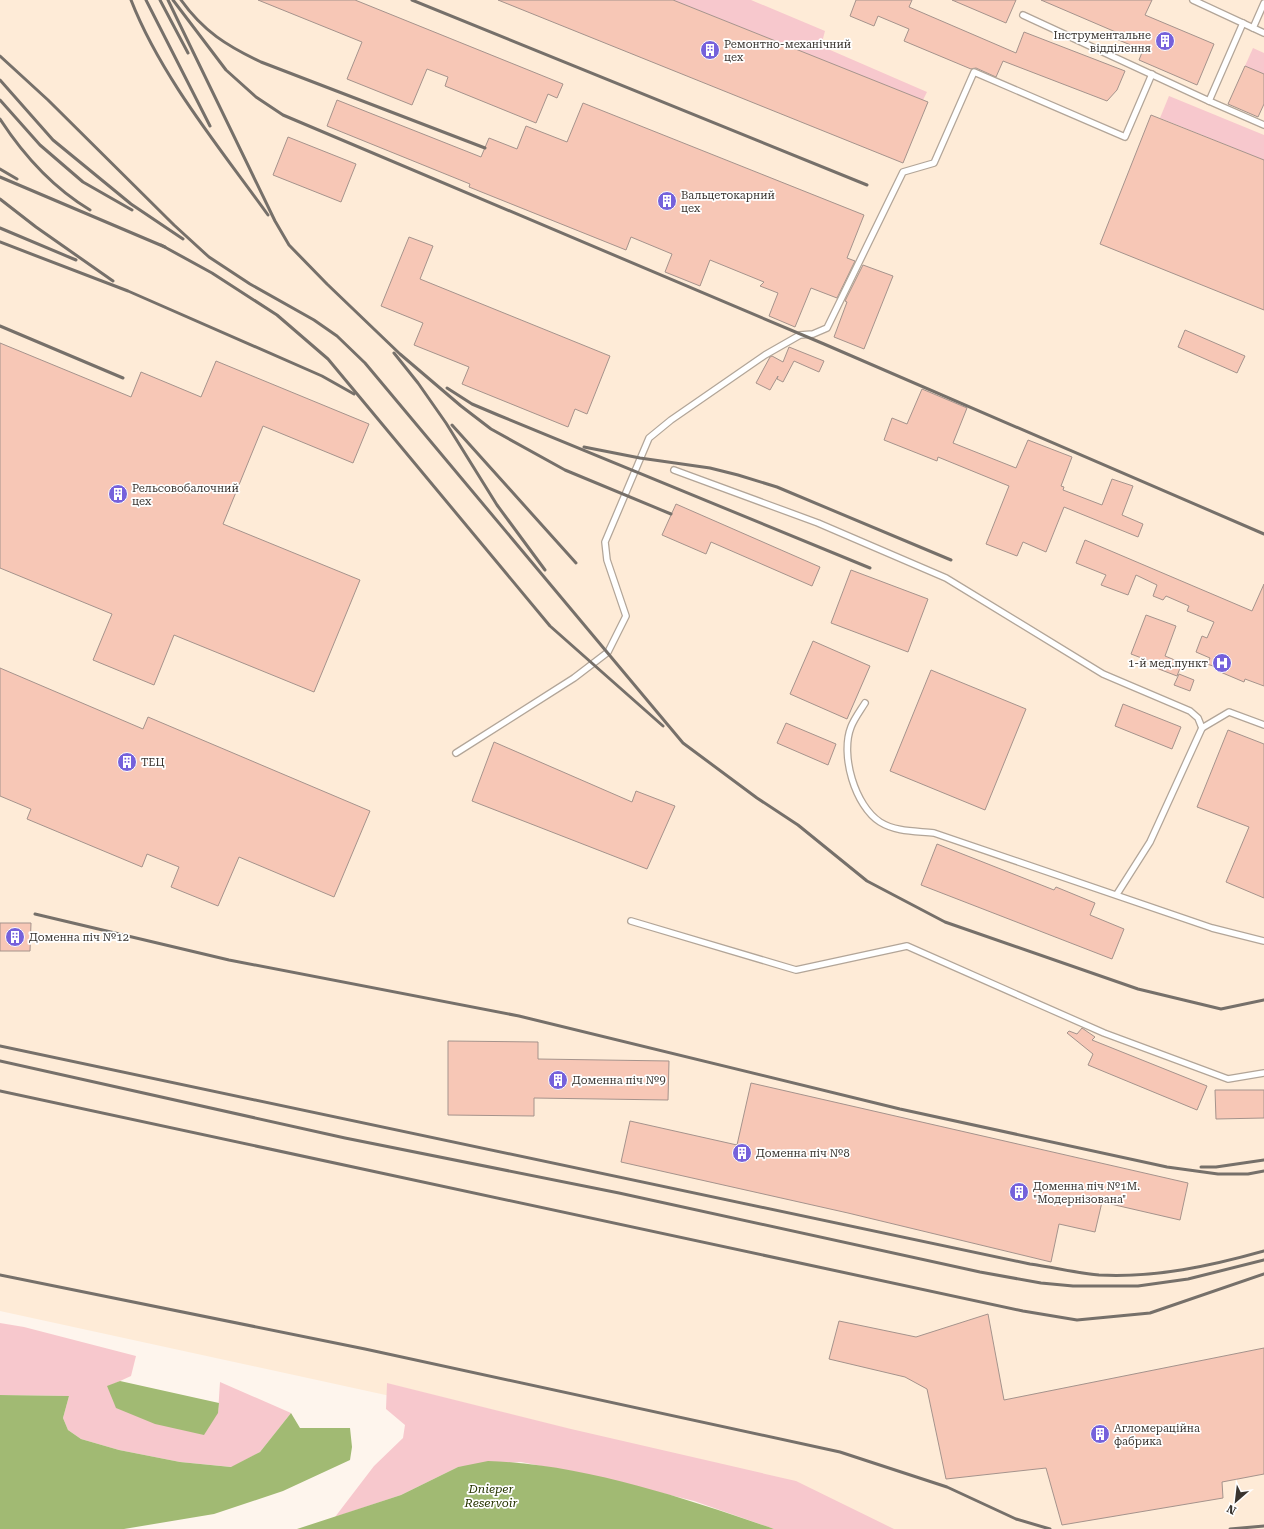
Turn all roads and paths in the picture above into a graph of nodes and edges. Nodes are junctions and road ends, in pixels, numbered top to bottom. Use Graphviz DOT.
graph roads {
  1 [pos="1193,0"];
  2 [pos="1264,3"];
  3 [pos="1023,16"];
  4 [pos="1243,23"];
  5 [pos="1253,28"];
  6 [pos="1264,33"];
  7 [pos="1152,74"];
  8 [pos="1209,101"];
  9 [pos="1264,125"];
  10 [pos="674,470"];
  11 [pos="865,703"];
  12 [pos="1264,725"];
  13 [pos="1202,728"];
  14 [pos="456,753"];
  15 [pos="1117,894"];
  16 [pos="631,921"];
  17 [pos="1264,941"];
  18 [pos="1264,1073"];
  1 -- 4 [label="lane"];
  2 -- 5 [label="lane"];
  3 -- 7 [label="lane"];
  4 -- 5 [label="lane"];
  4 -- 8 [label="lane"];
  5 -- 6 [label="lane"];
  7 -- 8 [label="lane"];
  7 -- 14 [label="lane"];
  8 -- 9 [label="lane"];
  10 -- 13 [label="lane"];
  11 -- 15 [label="lane"];
  12 -- 13 [label="lane"];
  13 -- 15 [label="lane"];
  15 -- 17 [label="lane"];
  16 -- 18 [label="lane"];
}
